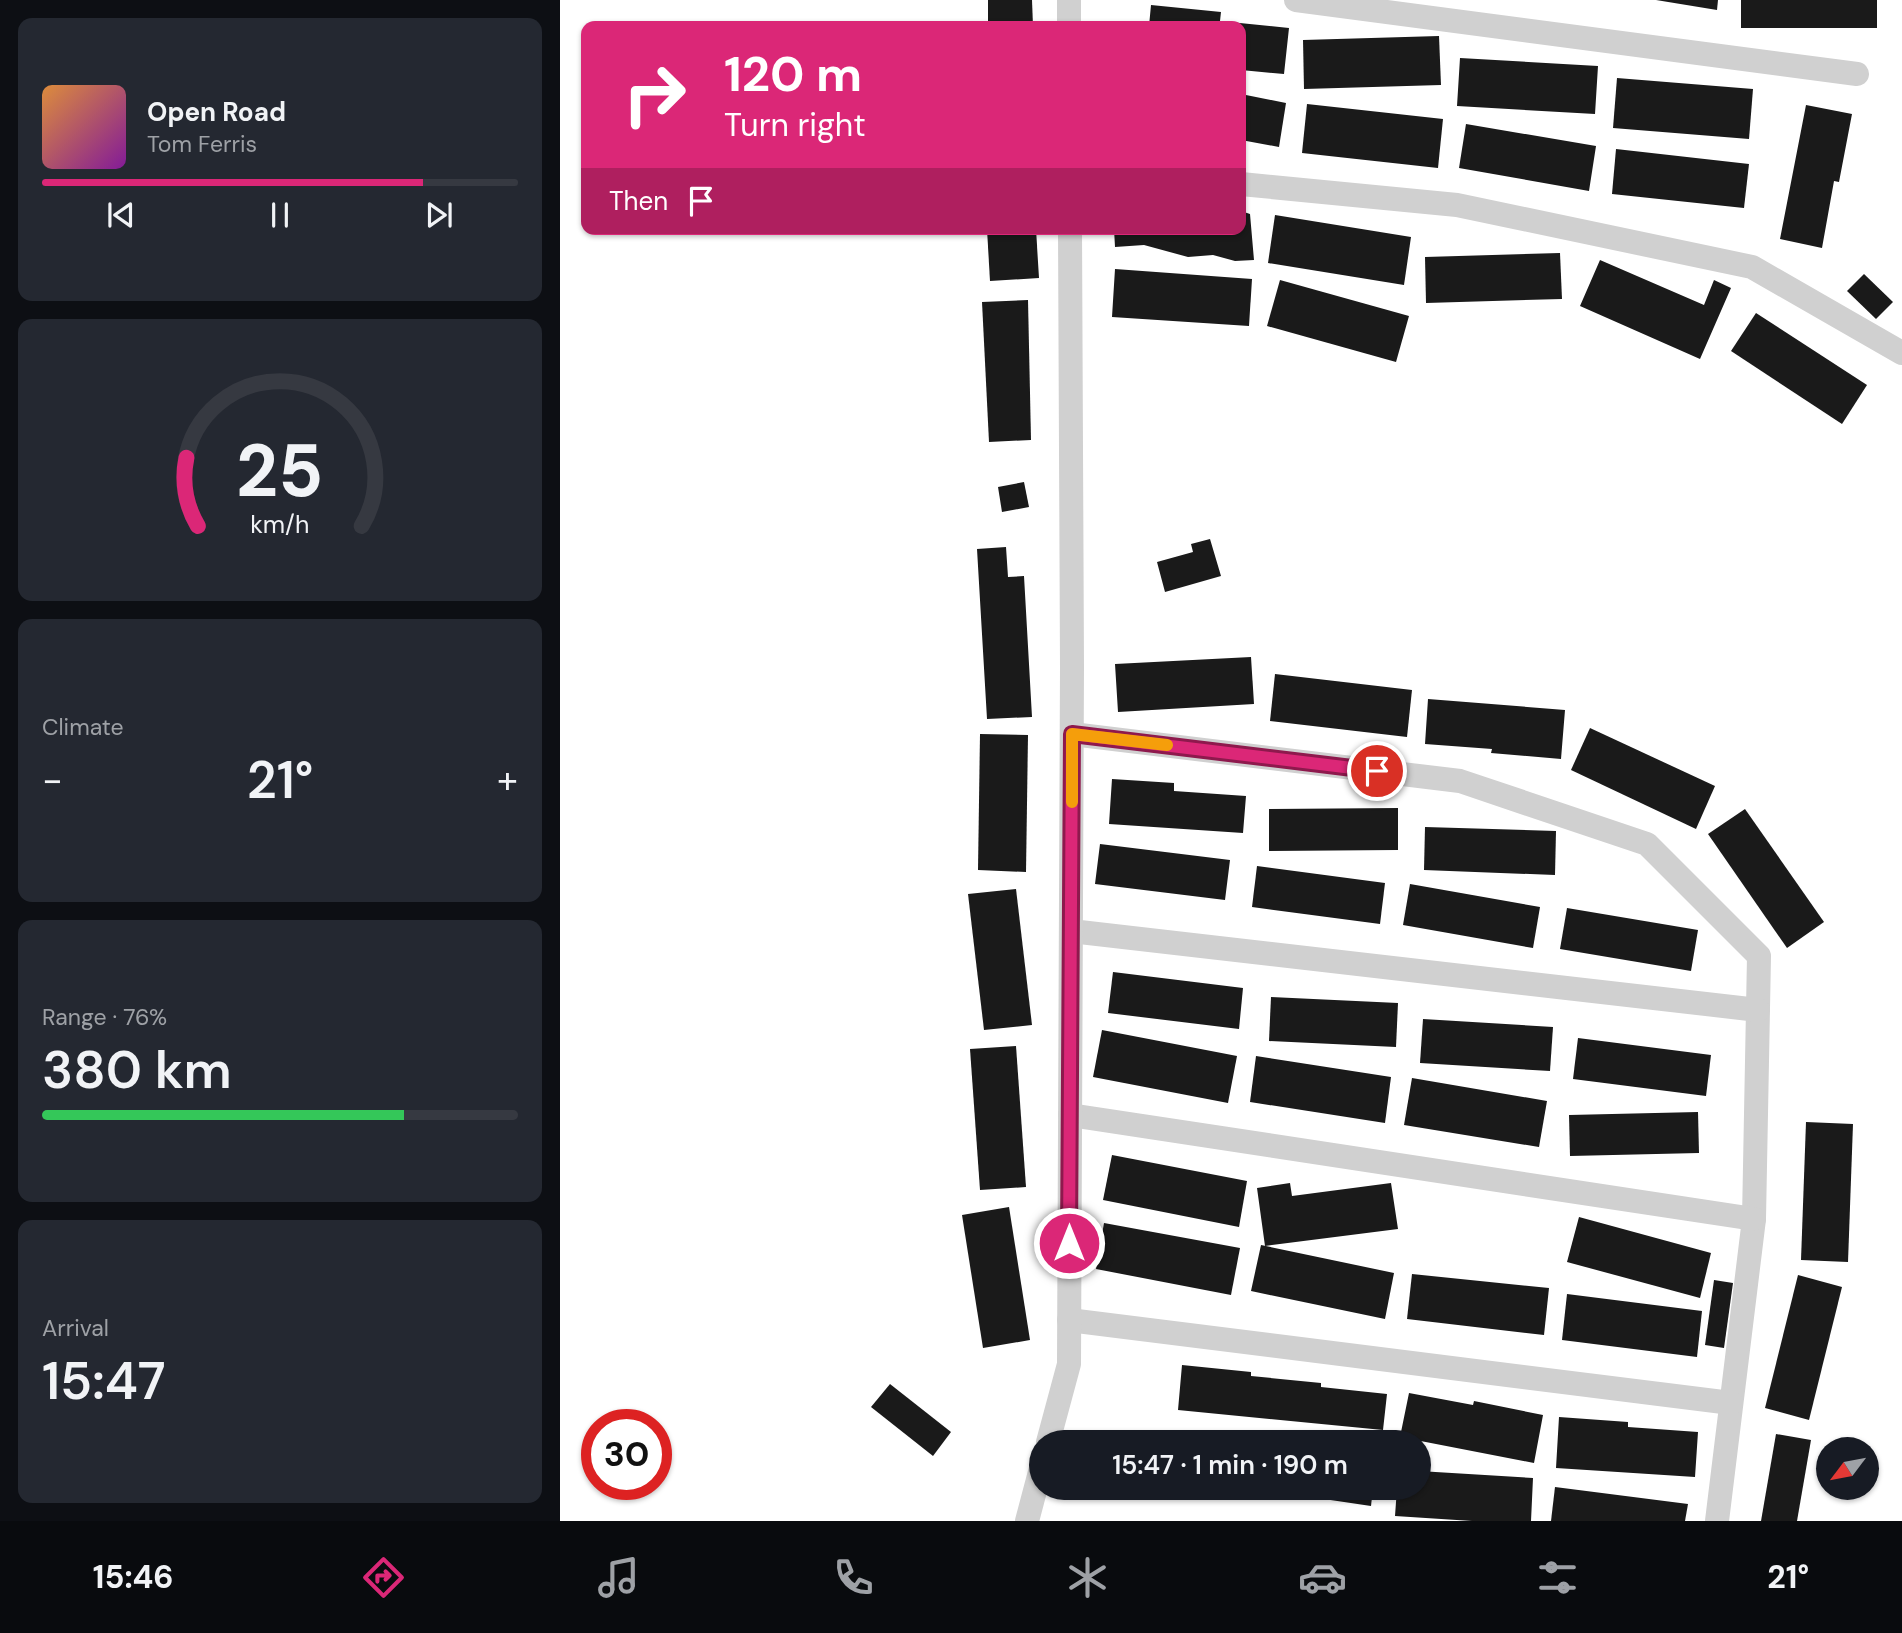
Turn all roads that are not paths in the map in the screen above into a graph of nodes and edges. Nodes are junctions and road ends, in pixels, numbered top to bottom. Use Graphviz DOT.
graph roads {
  1 [pos="1069,0"];
  2 [pos="1296,0"];
  3 [pos="1069,21"];
  4 [pos="1857,74"];
  5 [pos="1246,184"];
  6 [pos="1070,235"];
  7 [pos="1902,353"];
  8 [pos="1072,734"];
  9 [pos="1071,931"];
  10 [pos="1758,1010"];
  11 [pos="1070,1115"];
  12 [pos="1754,1219"];
  13 [pos="1069,1320"];
  14 [pos="1731,1404"];
  15 [pos="1051,1430"];
  16 [pos="1033,1500"];
  17 [pos="1027,1521"];
  18 [pos="1717,1521"];
  1 -- 3 [label="street"];
  2 -- 4 [label="street"];
  5 -- 7 [label="street"];
  6 -- 8 [label="street"];
  8 -- 9 [label="street"];
  8 -- 10 [label="street"];
  9 -- 10 [label="street"];
  9 -- 11 [label="street"];
  10 -- 12 [label="street"];
  11 -- 12 [label="street"];
  11 -- 13 [label="street"];
  12 -- 14 [label="street"];
  13 -- 14 [label="street"];
  13 -- 15 [label="street"];
  14 -- 18 [label="street"];
  16 -- 17 [label="street"];
}
